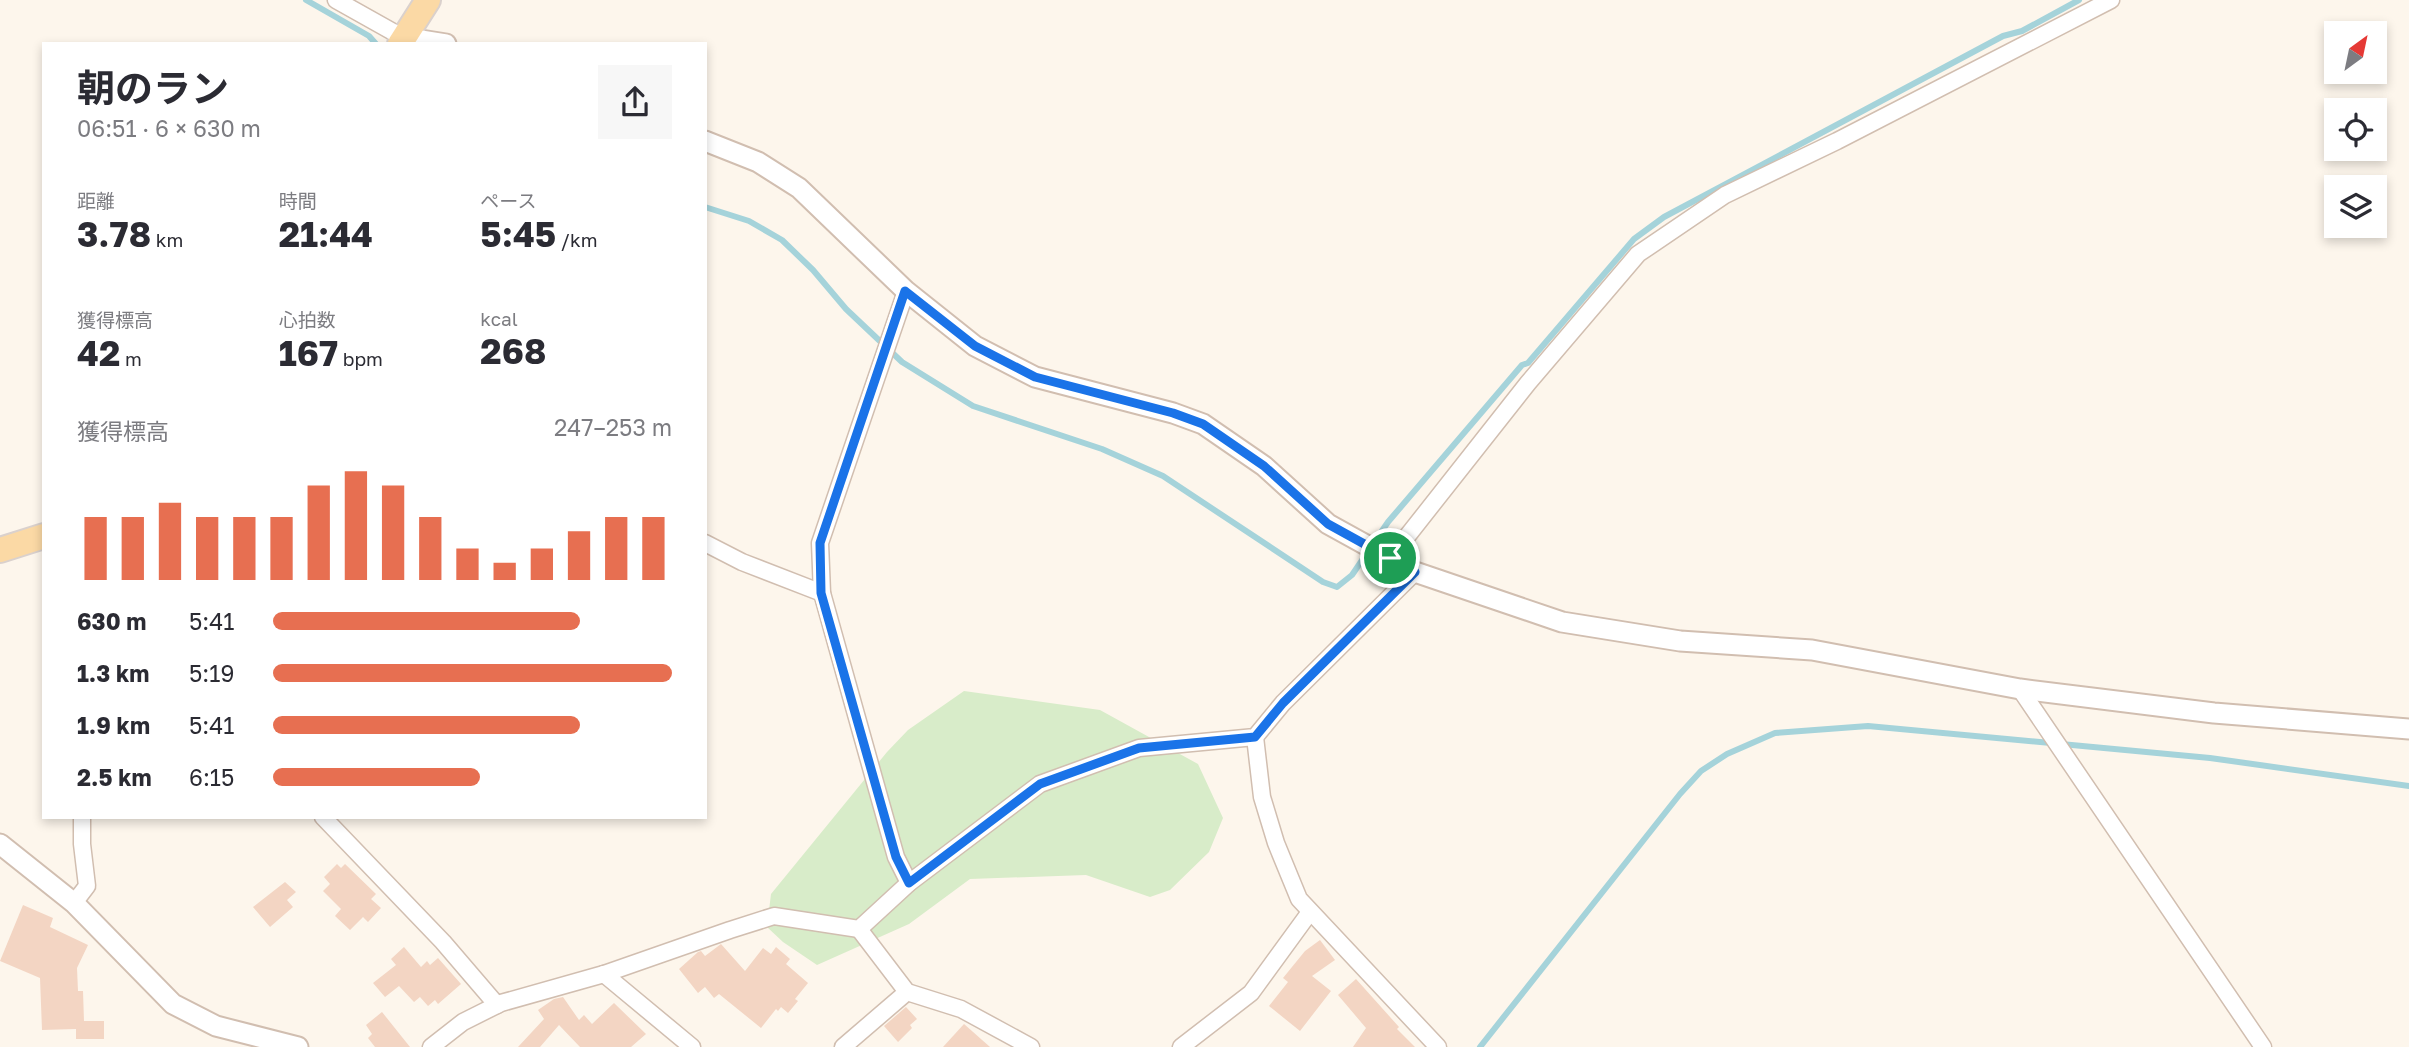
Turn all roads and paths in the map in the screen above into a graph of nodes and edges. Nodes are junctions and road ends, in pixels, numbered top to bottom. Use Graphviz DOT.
graph roads {
  1 [pos="336,0"];
  2 [pos="428,0"];
  3 [pos="2111,0"];
  4 [pos="401,40"];
  5 [pos="424,42"];
  6 [pos="707,142"];
  7 [pos="905,291"];
  8 [pos="42,537"];
  9 [pos="707,544"];
  10 [pos="0,550"];
  11 [pos="1390,558"];
  12 [pos="1415,572"];
  13 [pos="821,593"];
  14 [pos="2020,689"];
  15 [pos="2409,729"];
  16 [pos="1255,737"];
  17 [pos="82,819"];
  18 [pos="325,819"];
  19 [pos="0,844"];
  20 [pos="909,883"];
  21 [pos="74,903"];
  22 [pos="1310,912"];
  23 [pos="859,929"];
  24 [pos="604,974"];
  25 [pos="908,992"];
  26 [pos="498,1005"];
  27 [pos="298,1047"];
  28 [pos="431,1047"];
  29 [pos="692,1047"];
  30 [pos="843,1047"];
  31 [pos="1031,1047"];
  32 [pos="1181,1047"];
  33 [pos="1438,1047"];
  34 [pos="2263,1047"];
  1 -- 4 [label="street"];
  2 -- 4 [label="main road"];
  3 -- 11 [label="street"];
  4 -- 5 [label="street"];
  6 -- 7 [label="street"];
  7 -- 11 [label="street"];
  7 -- 13 [label="street"];
  8 -- 10 [label="main road"];
  9 -- 13 [label="street"];
  11 -- 12 [label="street"];
  12 -- 14 [label="street"];
  12 -- 16 [label="street"];
  13 -- 20 [label="street"];
  14 -- 15 [label="street"];
  14 -- 34 [label="street"];
  16 -- 20 [label="street"];
  16 -- 22 [label="street"];
  17 -- 21 [label="street"];
  18 -- 26 [label="street"];
  19 -- 21 [label="street"];
  20 -- 23 [label="street"];
  21 -- 27 [label="street"];
  22 -- 32 [label="street"];
  22 -- 33 [label="street"];
  23 -- 24 [label="street"];
  23 -- 25 [label="street"];
  24 -- 26 [label="street"];
  24 -- 29 [label="street"];
  25 -- 30 [label="street"];
  25 -- 31 [label="street"];
  26 -- 28 [label="street"];
}
